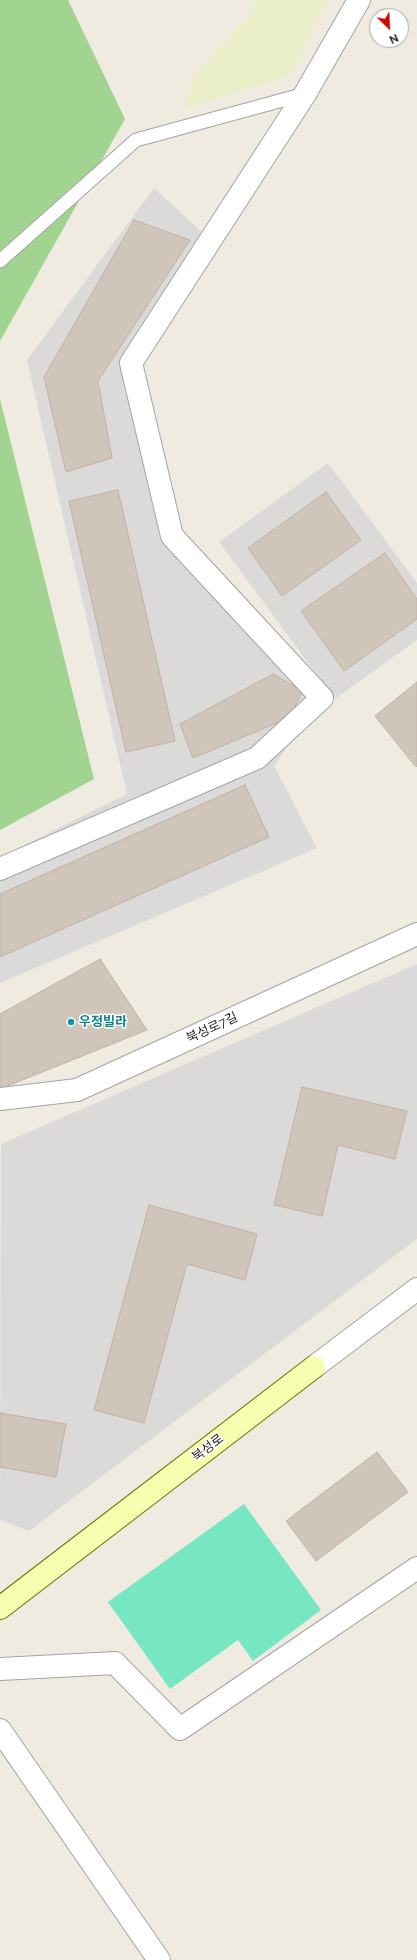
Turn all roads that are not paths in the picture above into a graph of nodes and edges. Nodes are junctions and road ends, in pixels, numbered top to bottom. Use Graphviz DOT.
graph roads {
  1 [pos="359,0"];
  2 [pos="305,94"];
  3 [pos="0,261"];
  4 [pos="0,869"];
  5 [pos="417,934"];
  6 [pos="0,1099"];
  7 [pos="417,1289"];
  8 [pos="314,1367"];
  9 [pos="417,1568"];
  10 [pos="0,1608"];
  11 [pos="0,1669"];
  12 [pos="0,1730"];
  13 [pos="159,1960"];
  1 -- 2 [label="street"];
  2 -- 3 [label="lane"];
  2 -- 4 [label="street"];
  5 -- 6 [label="street, 북성로7길"];
  7 -- 8 [label="street, 북성로"];
  8 -- 10 [label="main road, 북성로"];
  9 -- 11 [label="street"];
  12 -- 13 [label="street"];
}
